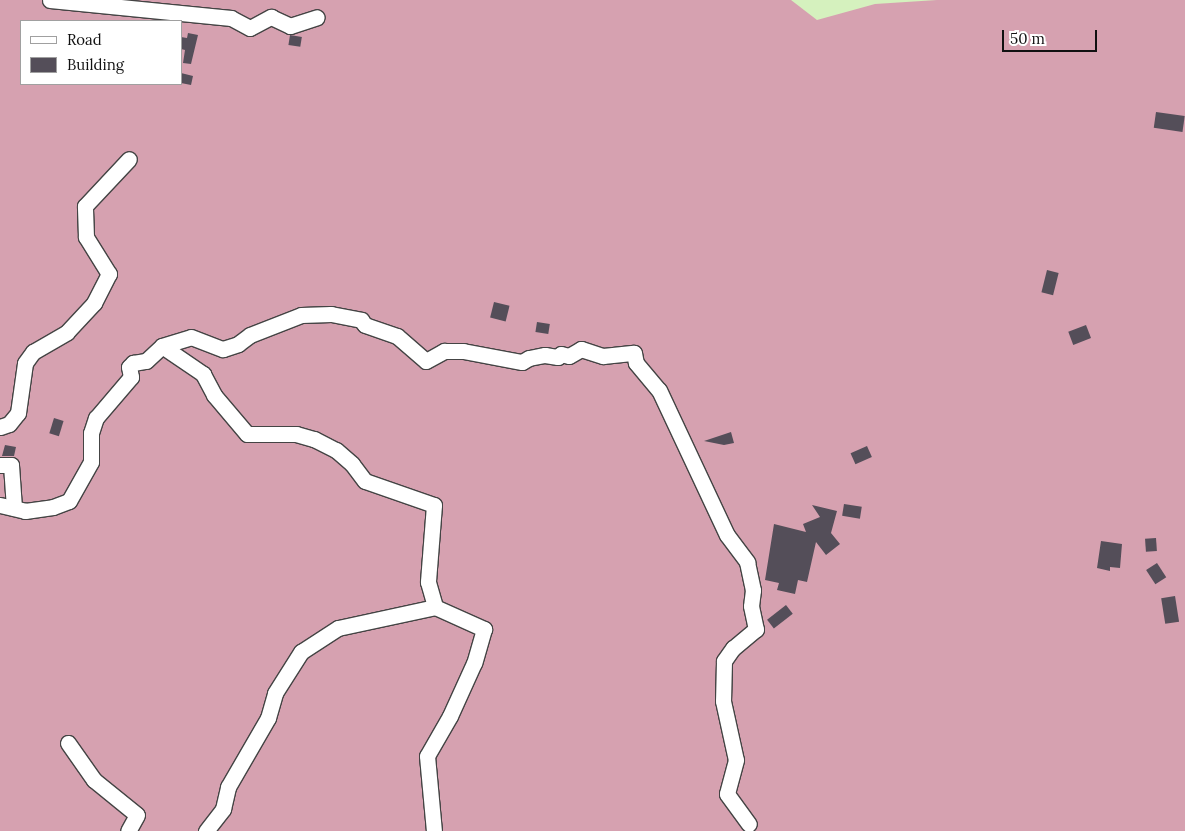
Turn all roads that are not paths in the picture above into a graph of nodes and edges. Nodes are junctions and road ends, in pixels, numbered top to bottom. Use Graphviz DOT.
graph roads {
  1 [pos="50,0"];
  2 [pos="317,17"];
  3 [pos="129,159"];
  4 [pos="162,346"];
  5 [pos="0,427"];
  6 [pos="0,465"];
  7 [pos="7,507"];
  8 [pos="436,607"];
  9 [pos="68,743"];
  10 [pos="749,824"];
  11 [pos="128,831"];
  12 [pos="206,831"];
  13 [pos="434,831"];
  1 -- 2 [label="street"];
  3 -- 5 [label="street"];
  4 -- 7 [label="street"];
  4 -- 8 [label="street"];
  4 -- 10 [label="street"];
  6 -- 7 [label="street"];
  8 -- 12 [label="street"];
  8 -- 13 [label="street"];
  9 -- 11 [label="street"];
}
